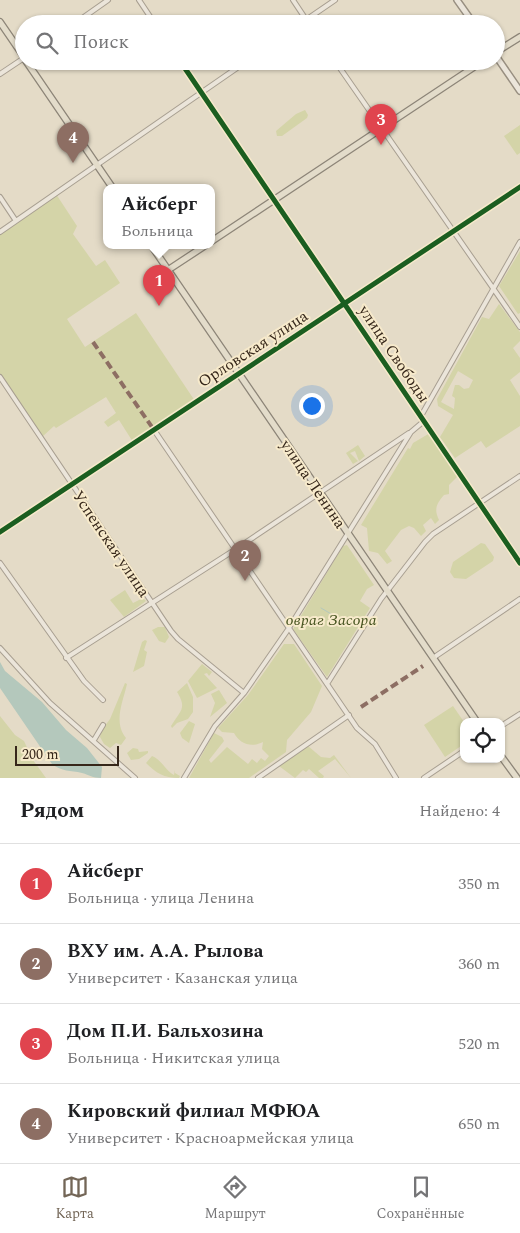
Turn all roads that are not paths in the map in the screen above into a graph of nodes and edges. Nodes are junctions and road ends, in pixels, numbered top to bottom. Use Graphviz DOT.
graph roads {
  1 [pos="108,0"];
  2 [pos="139,0"];
  3 [pos="293,0"];
  4 [pos="335,0"];
  5 [pos="457,0"];
  6 [pos="87,15"];
  7 [pos="149,15"];
  8 [pos="303,15"];
  9 [pos="317,15"];
  10 [pos="468,15"];
  11 [pos="0,22"];
  12 [pos="520,37"];
  13 [pos="15,44"];
  14 [pos="505,48"];
  15 [pos="15,64"];
  16 [pos="505,68"];
  17 [pos="32,70"];
  18 [pos="186,70"];
  19 [pos="234,70"];
  20 [pos="341,70"];
  21 [pos="469,70"];
  22 [pos="0,74"];
  23 [pos="520,91"];
  24 [pos="202,93"];
  25 [pos="381,128"];
  26 [pos="97,165"];
  27 [pos="110,184"];
  28 [pos="520,187"];
  29 [pos="0,197"];
  30 [pos="274,199"];
  31 [pos="16,221"];
  32 [pos="453,231"];
  33 [pos="0,232"];
  34 [pos="215,239"];
  35 [pos="520,242"];
  36 [pos="154,249"];
  37 [pos="200,249"];
  38 [pos="168,270"];
  39 [pos="493,288"];
  40 [pos="345,304"];
  41 [pos="520,327"];
  42 [pos="238,374"];
  43 [pos="0,377"];
  44 [pos="5,385"];
  45 [pos="0,388"];
  46 [pos="421,416"];
  47 [pos="424,421"];
  48 [pos="154,430"];
  49 [pos="411,432"];
  50 [pos="520,476"];
  51 [pos="71,485"];
  52 [pos="319,493"];
  53 [pos="480,503"];
  54 [pos="0,532"];
  55 [pos="347,533"];
  56 [pos="236,549"];
  57 [pos="0,563"];
  58 [pos="520,563"];
  59 [pos="386,591"];
  60 [pos="520,599"];
  61 [pos="151,603"];
  62 [pos="289,628"];
  63 [pos="0,648"];
  64 [pos="66,658"];
  65 [pos="432,659"];
  66 [pos="327,684"];
  67 [pos="244,693"];
  68 [pos="103,700"];
  69 [pos="520,714"];
  70 [pos="349,715"];
  71 [pos="473,718"];
  72 [pos="505,723"];
  73 [pos="103,725"];
  74 [pos="94,740"];
  75 [pos="460,754"];
  76 [pos="505,763"];
  77 [pos="513,777"];
  78 [pos="136,778"];
  79 [pos="184,778"];
  80 [pos="258,778"];
  81 [pos="396,778"];
  82 [pos="424,778"];
  1 -- 6 [label="street"];
  2 -- 7 [label="street"];
  3 -- 8 [label="street"];
  4 -- 9 [label="street"];
  5 -- 10 [label="main road"];
  11 -- 13 [label="main road"];
  12 -- 14 [label="main road"];
  15 -- 22 [label="street"];
  16 -- 23 [label="main road"];
  17 -- 26 [label="main road"];
  18 -- 24 [label="street, улица Свободы"];
  19 -- 24 [label="street"];
  20 -- 25 [label="street"];
  21 -- 25 [label="main road"];
  24 -- 26 [label="street"];
  24 -- 30 [label="street, улица Свободы"];
  25 -- 30 [label="main road"];
  25 -- 32 [label="street"];
  26 -- 27 [label="main road"];
  26 -- 31 [label="street"];
  28 -- 32 [label="street, Орловская улица"];
  29 -- 31 [label="street"];
  30 -- 34 [label="main road"];
  30 -- 40 [label="street, улица Свободы"];
  31 -- 33 [label="street"];
  32 -- 39 [label="street"];
  32 -- 40 [label="street, Орловская улица"];
  35 -- 39 [label="street"];
  36 -- 38 [label="main road, улица Ленина"];
  37 -- 38 [label="main road"];
  38 -- 42 [label="main road, улица Ленина"];
  39 -- 41 [label="street"];
  39 -- 46 [label="street"];
  40 -- 42 [label="street, Орловская улица"];
  40 -- 46 [label="street, улица Свободы"];
  42 -- 48 [label="street, Орловская улица"];
  42 -- 52 [label="main road, улица Ленина"];
  43 -- 44 [label="street, Успенская улица"];
  44 -- 45 [label="street"];
  44 -- 51 [label="street, Успенская улица"];
  46 -- 47 [label="street, улица Свободы"];
  47 -- 49 [label="street"];
  47 -- 53 [label="street, улица Свободы"];
  48 -- 51 [label="street, Орловская улица"];
  48 -- 56 [label="street"];
  49 -- 52 [label="street"];
  49 -- 55 [label="street"];
  50 -- 53 [label="street"];
  51 -- 54 [label="street, Орловская улица"];
  51 -- 61 [label="street, Успенская улица"];
  52 -- 55 [label="main road, улица Ленина"];
  52 -- 56 [label="street"];
  53 -- 58 [label="street, улица Свободы"];
  53 -- 59 [label="street"];
  55 -- 59 [label="main road, улица Ленина"];
  55 -- 62 [label="street"];
  56 -- 61 [label="street"];
  56 -- 62 [label="street"];
  57 -- 64 [label="street"];
  59 -- 65 [label="main road, улица Ленина"];
  59 -- 66 [label="street"];
  60 -- 65 [label="street"];
  61 -- 64 [label="street"];
  61 -- 67 [label="street, Успенская улица"];
  62 -- 66 [label="street"];
  62 -- 67 [label="street"];
  63 -- 74 [label="street"];
  64 -- 68 [label="street"];
  65 -- 71 [label="main road, улица Ленина"];
  66 -- 70 [label="street"];
  67 -- 79 [label="street"];
  69 -- 72 [label="street"];
  70 -- 80 [label="street"];
  70 -- 81 [label="street"];
  73 -- 74 [label="street"];
  74 -- 78 [label="street"];
  75 -- 82 [label="street"];
  76 -- 77 [label="main road"];
}
